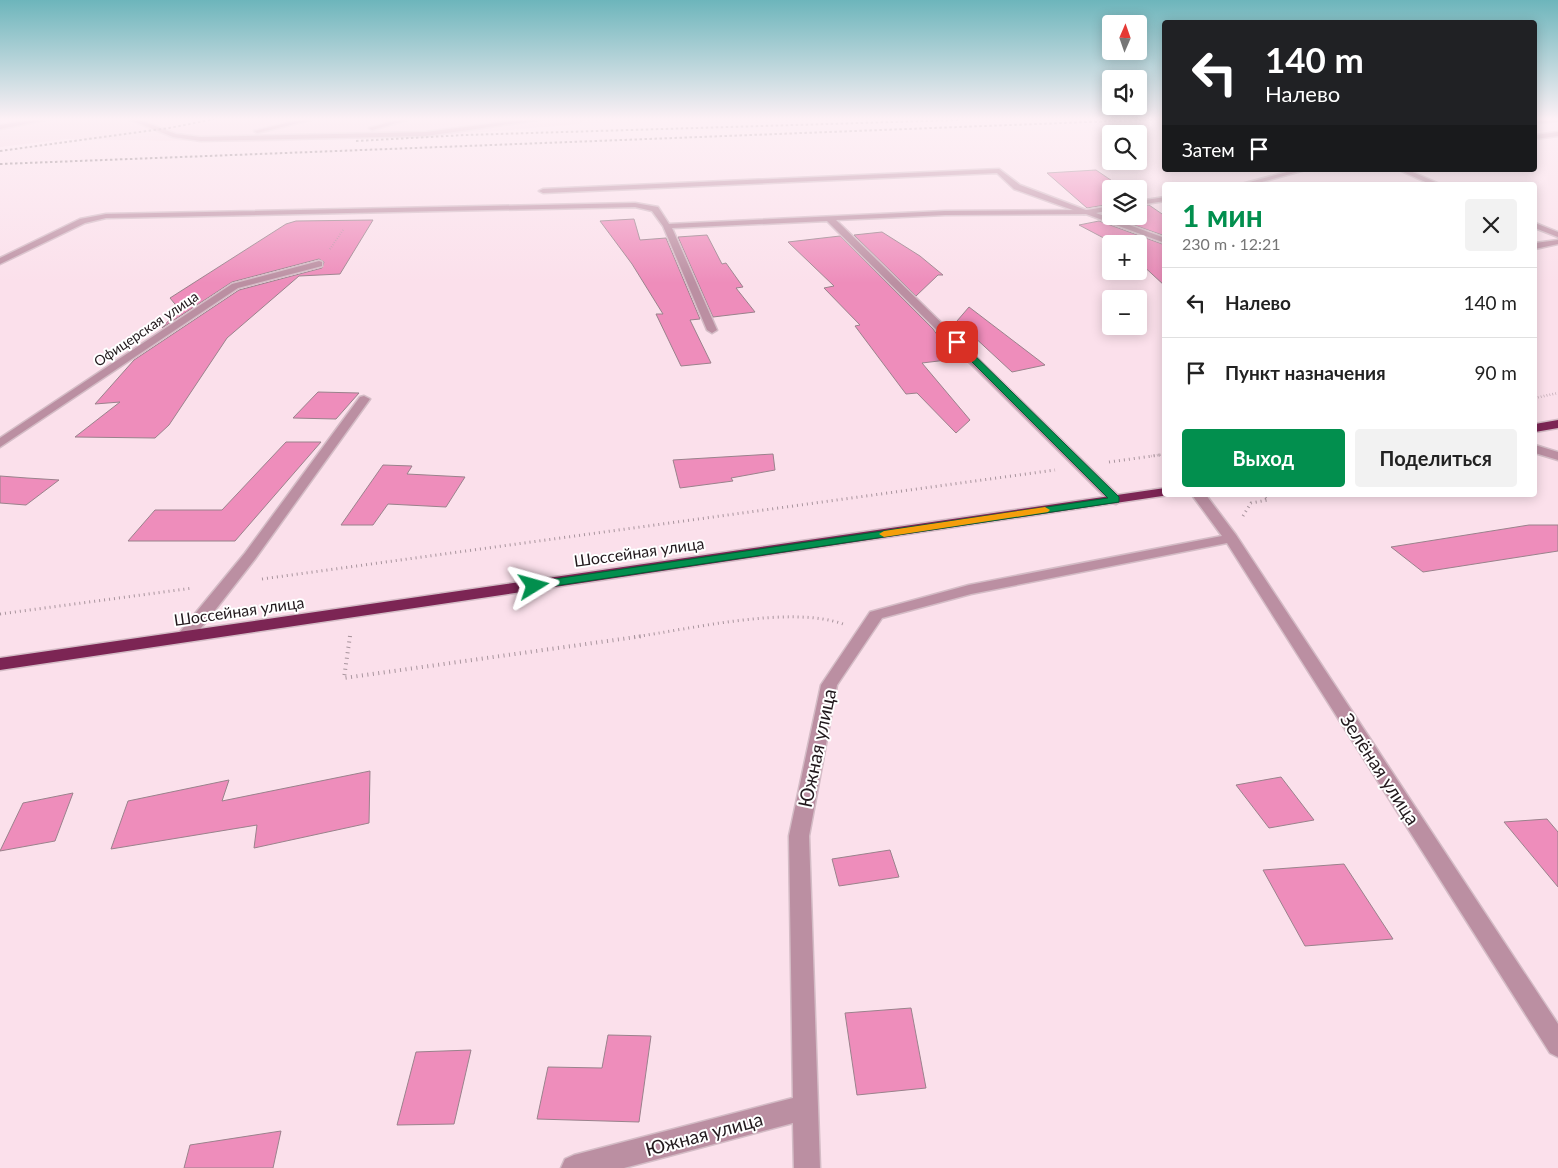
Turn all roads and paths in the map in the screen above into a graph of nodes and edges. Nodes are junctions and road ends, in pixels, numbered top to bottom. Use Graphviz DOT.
graph roads {
  1 [pos="942,174"];
  2 [pos="1002,174"];
  3 [pos="1288,174"];
  4 [pos="1410,174"];
  5 [pos="1254,182"];
  6 [pos="1431,182"];
  7 [pos="542,191"];
  8 [pos="1162,199"];
  9 [pos="1147,202"];
  10 [pos="1102,210"];
  11 [pos="357,211"];
  12 [pos="1087,212"];
  13 [pos="830,219"];
  14 [pos="666,226"];
  15 [pos="1537,226"];
  16 [pos="1558,235"];
  17 [pos="1162,240"];
  18 [pos="1558,242"];
  19 [pos="1537,246"];
  20 [pos="0,261"];
  21 [pos="319,264"];
  22 [pos="712,330"];
  23 [pos="1558,393"];
  24 [pos="1537,398"];
  25 [pos="364,399"];
  26 [pos="1558,424"];
  27 [pos="1537,428"];
  28 [pos="0,442"];
  29 [pos="1537,450"];
  30 [pos="1162,454"];
  31 [pos="1558,456"];
  32 [pos="1083,466"];
  33 [pos="1162,492"];
  34 [pos="1200,497"];
  35 [pos="1264,497"];
  36 [pos="1116,500"];
  37 [pos="1231,538"];
  38 [pos="228,583"];
  39 [pos="0,614"];
  40 [pos="864,633"];
  41 [pos="350,635"];
  42 [pos="185,637"];
  43 [pos="0,664"];
  44 [pos="1558,1045"];
  45 [pos="804,1108"];
  46 [pos="574,1168"];
  47 [pos="807,1168"];
  1 -- 7 [label="street"];
  2 -- 12 [label="street"];
  3 -- 5 [label="street"];
  4 -- 6 [label="street"];
  8 -- 9 [label="street"];
  10 -- 12 [label="street"];
  11 -- 14 [label="street"];
  11 -- 20 [label="street"];
  11 -- 21 [label="path"];
  12 -- 13 [label="street"];
  12 -- 17 [label="street"];
  13 -- 14 [label="street"];
  13 -- 32 [label="street"];
  14 -- 22 [label="street"];
  15 -- 16 [label="street"];
  18 -- 19 [label="street"];
  21 -- 28 [label="street, Офицерская улица"];
  23 -- 24 [label="path"];
  25 -- 38 [label="street"];
  26 -- 27 [label="highway"];
  29 -- 31 [label="street"];
  30 -- 32 [label="path"];
  32 -- 36 [label="street"];
  32 -- 38 [label="path"];
  33 -- 36 [label="highway, Шоссейная улица"];
  34 -- 37 [label="street, Зелёная улица"];
  35 -- 37 [label="path"];
  36 -- 42 [label="highway, Шоссейная улица"];
  37 -- 40 [label="street, Южная улица"];
  37 -- 44 [label="street, Зелёная улица"];
  38 -- 39 [label="path"];
  38 -- 42 [label="street"];
  40 -- 41 [label="path"];
  40 -- 45 [label="street, Южная улица"];
  42 -- 43 [label="highway, Шоссейная улица"];
  45 -- 46 [label="street, Южная улица"];
  45 -- 47 [label="street, Южная улица"];
}
